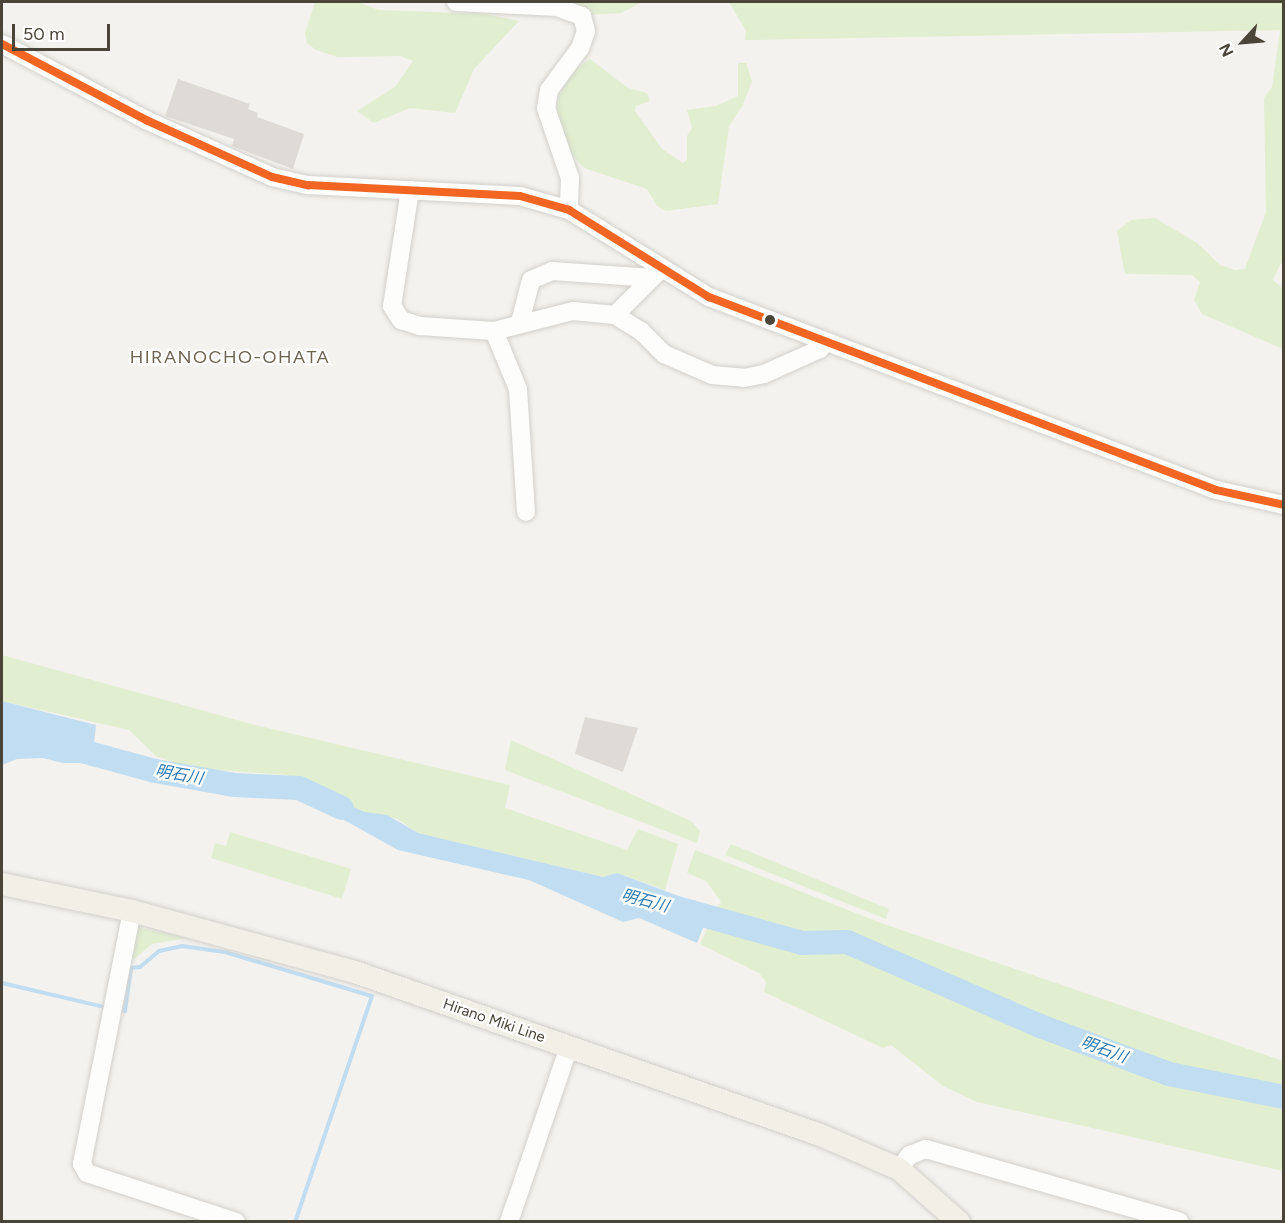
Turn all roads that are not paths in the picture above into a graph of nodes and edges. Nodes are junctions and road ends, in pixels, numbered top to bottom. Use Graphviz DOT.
graph roads {
  1 [pos="456,2"];
  2 [pos="2,44"];
  3 [pos="410,190"];
  4 [pos="569,210"];
  5 [pos="656,274"];
  6 [pos="615,315"];
  7 [pos="520,322"];
  8 [pos="494,331"];
  9 [pos="825,342"];
  10 [pos="1284,505"];
  11 [pos="526,512"];
  12 [pos="2,884"];
  13 [pos="132,911"];
  14 [pos="569,1047"];
  15 [pos="899,1169"];
  16 [pos="236,1221"];
  17 [pos="509,1221"];
  18 [pos="959,1221"];
  19 [pos="1180,1221"];
  1 -- 4 [label="street"];
  2 -- 3 [label="street"];
  3 -- 4 [label="street"];
  3 -- 8 [label="street"];
  4 -- 5 [label="street"];
  5 -- 6 [label="street"];
  5 -- 7 [label="street"];
  5 -- 9 [label="street"];
  6 -- 7 [label="street"];
  6 -- 9 [label="street"];
  7 -- 8 [label="street"];
  8 -- 11 [label="street"];
  9 -- 10 [label="street"];
  12 -- 13 [label="main road, Hirano Miki Line"];
  13 -- 14 [label="main road, Hirano Miki Line"];
  13 -- 16 [label="street"];
  14 -- 15 [label="main road, Hirano Miki Line"];
  14 -- 17 [label="street"];
  15 -- 18 [label="main road, Hirano Miki Line"];
  15 -- 19 [label="street"];
}
